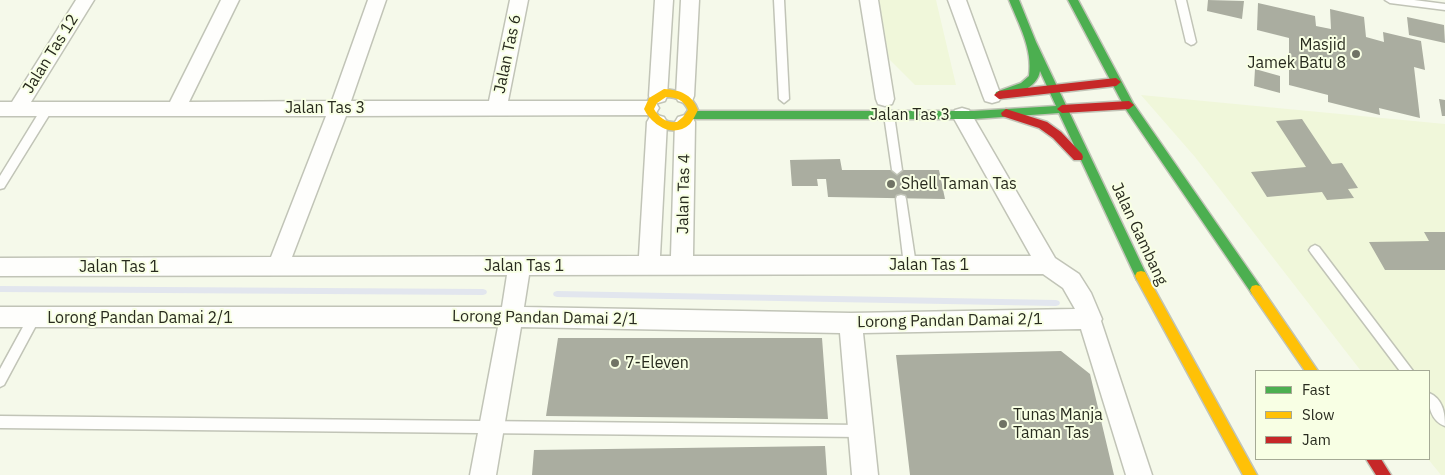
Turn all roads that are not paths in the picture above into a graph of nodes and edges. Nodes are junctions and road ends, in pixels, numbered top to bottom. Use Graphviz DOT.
graph roads {
  1 [pos="85,0"];
  2 [pos="230,0"];
  3 [pos="377,0"];
  4 [pos="519,0"];
  5 [pos="664,0"];
  6 [pos="690,0"];
  7 [pos="779,0"];
  8 [pos="870,0"];
  9 [pos="958,0"];
  10 [pos="1014,0"];
  11 [pos="1073,0"];
  12 [pos="1181,0"];
  13 [pos="1390,0"];
  14 [pos="1445,7"];
  15 [pos="1032,42"];
  16 [pos="1191,42"];
  17 [pos="1116,82"];
  18 [pos="1053,88"];
  19 [pos="991,96"];
  20 [pos="691,98"];
  21 [pos="784,99"];
  22 [pos="886,103"];
  23 [pos="1129,105"];
  24 [pos="47,108"];
  25 [pos="176,108"];
  26 [pos="339,108"];
  27 [pos="496,108"];
  28 [pos="8,109"];
  29 [pos="655,109"];
  30 [pos="1064,111"];
  31 [pos="1006,114"];
  32 [pos="962,115"];
  33 [pos="688,119"];
  34 [pos="897,170"];
  35 [pos="1092,173"];
  36 [pos="0,185"];
  37 [pos="901,199"];
  38 [pos="1315,250"];
  39 [pos="910,265"];
  40 [pos="1047,265"];
  41 [pos="278,266"];
  42 [pos="520,266"];
  43 [pos="649,266"];
  44 [pos="682,266"];
  45 [pos="0,267"];
  46 [pos="512,317"];
  47 [pos="0,318"];
  48 [pos="34,318"];
  49 [pos="1091,319"];
  50 [pos="851,323"];
  51 [pos="1311,370"];
  52 [pos="1406,370"];
  53 [pos="0,381"];
  54 [pos="1430,400"];
  55 [pos="1445,420"];
  56 [pos="0,422"];
  57 [pos="492,427"];
  58 [pos="861,431"];
  59 [pos="1374,460"];
  60 [pos="483,475"];
  61 [pos="865,475"];
  62 [pos="1139,475"];
  63 [pos="1250,475"];
  64 [pos="1384,475"];
  1 -- 28 [label="street, Jalan Tas 12"];
  2 -- 25 [label="street"];
  3 -- 26 [label="street"];
  4 -- 27 [label="street, Jalan Tas 6"];
  5 -- 29 [label="street, Jalan Tas 4"];
  6 -- 20 [label="street"];
  7 -- 21 [label="lane"];
  8 -- 22 [label="street"];
  9 -- 19 [label="street"];
  10 -- 15 [label="main road, Jalan Gambang"];
  11 -- 17 [label="main road"];
  12 -- 16 [label="lane"];
  13 -- 14 [label="lane"];
  15 -- 18 [label="main road, Jalan Gambang"];
  15 -- 19 [label="main road"];
  17 -- 18 [label="main road"];
  17 -- 23 [label="main road"];
  18 -- 19 [label="main road"];
  18 -- 30 [label="main road, Jalan Gambang"];
  20 -- 29 [label="main road"];
  20 -- 33 [label="main road"];
  22 -- 32 [label="main road, Jalan Tas 3"];
  22 -- 33 [label="main road, Jalan Tas 3"];
  22 -- 34 [label="lane"];
  23 -- 30 [label="main road, Jalan Tas 3"];
  23 -- 51 [label="main road"];
  24 -- 25 [label="street, Jalan Tas 3"];
  24 -- 28 [label="street, Jalan Tas 3"];
  24 -- 36 [label="lane"];
  25 -- 26 [label="street, Jalan Tas 3"];
  26 -- 27 [label="street, Jalan Tas 3"];
  26 -- 41 [label="street"];
  27 -- 29 [label="street, Jalan Tas 3"];
  29 -- 33 [label="main road"];
  29 -- 43 [label="street, Jalan Tas 4"];
  30 -- 31 [label="main road, Jalan Tas 3"];
  30 -- 35 [label="main road, Jalan Gambang"];
  31 -- 32 [label="main road, Jalan Tas 3"];
  31 -- 35 [label="main road"];
  32 -- 40 [label="street"];
  33 -- 44 [label="street, Jalan Tas 4"];
  35 -- 63 [label="main road, Jalan Gambang"];
  37 -- 39 [label="lane"];
  38 -- 52 [label="lane"];
  39 -- 40 [label="street, Jalan Tas 1"];
  39 -- 44 [label="street, Jalan Tas 1"];
  40 -- 49 [label="street"];
  41 -- 42 [label="street, Jalan Tas 1"];
  41 -- 45 [label="street, Jalan Tas 1"];
  42 -- 43 [label="street, Jalan Tas 1"];
  42 -- 46 [label="street"];
  43 -- 44 [label="street, Jalan Tas 1"];
  46 -- 48 [label="street, Lorong Pandan Damai 2/1"];
  46 -- 50 [label="street, Lorong Pandan Damai 2/1"];
  46 -- 57 [label="street"];
  47 -- 48 [label="street, Lorong Pandan Damai 2/1"];
  48 -- 53 [label="lane"];
  49 -- 50 [label="street, Lorong Pandan Damai 2/1"];
  49 -- 62 [label="street"];
  50 -- 58 [label="street"];
  54 -- 55 [label="lane"];
  56 -- 57 [label="lane"];
  57 -- 58 [label="lane"];
  57 -- 60 [label="street"];
  58 -- 61 [label="street"];
  59 -- 64 [label="main road"];
}
